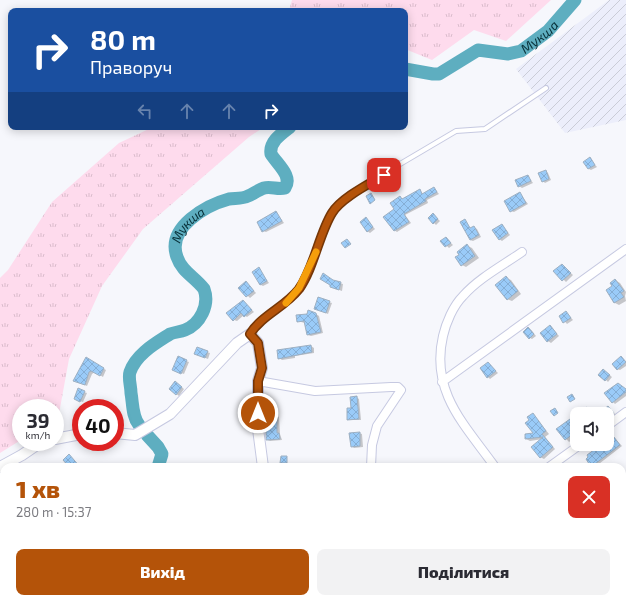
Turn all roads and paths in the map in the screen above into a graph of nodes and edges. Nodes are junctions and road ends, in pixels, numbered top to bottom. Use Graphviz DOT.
graph roads {
  1 [pos="546,88"];
  2 [pos="626,249"];
  3 [pos="522,252"];
  4 [pos="250,334"];
  5 [pos="258,381"];
  6 [pos="442,382"];
  7 [pos="626,412"];
  8 [pos="614,421"];
  9 [pos="124,434"];
  10 [pos="28,451"];
  11 [pos="571,451"];
  12 [pos="7,463"];
  13 [pos="262,463"];
  14 [pos="371,463"];
  15 [pos="492,463"];
  16 [pos="555,463"];
  1 -- 4 [label="lane"];
  2 -- 6 [label="street"];
  3 -- 6 [label="street"];
  4 -- 5 [label="street"];
  4 -- 9 [label="street"];
  5 -- 13 [label="street"];
  5 -- 14 [label="street"];
  6 -- 15 [label="street"];
  7 -- 8 [label="street"];
  10 -- 12 [label="street"];
  11 -- 16 [label="street"];
}
